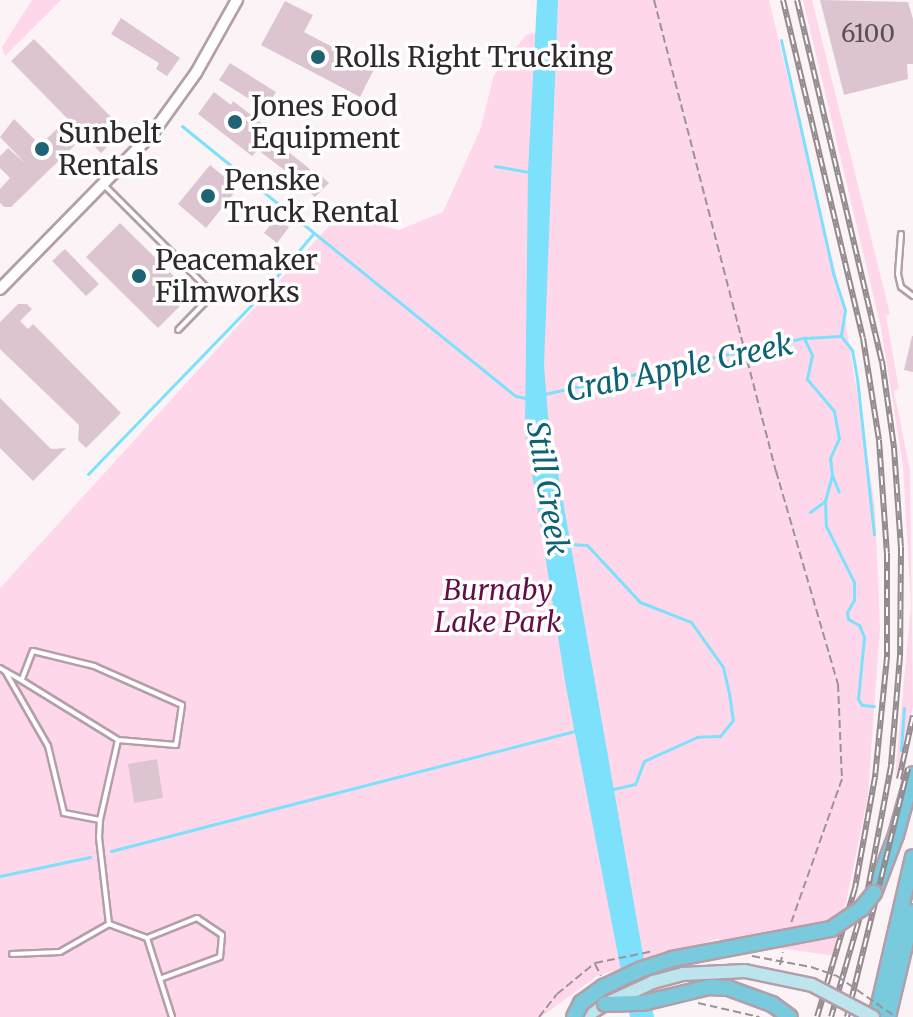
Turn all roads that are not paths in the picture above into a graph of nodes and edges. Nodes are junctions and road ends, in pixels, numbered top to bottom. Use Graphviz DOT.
graph roads {
  1 [pos="237,0"];
  2 [pos="104,185"];
  3 [pos="901,234"];
  4 [pos="0,289"];
  5 [pos="913,296"];
  6 [pos="178,330"];
  7 [pos="3,669"];
  8 [pos="21,680"];
  9 [pos="118,740"];
  10 [pos="913,774"];
  11 [pos="100,820"];
  12 [pos="913,857"];
  13 [pos="913,912"];
  14 [pos="109,924"];
  15 [pos="147,938"];
  16 [pos="12,954"];
  17 [pos="160,979"];
  18 [pos="605,1004"];
  19 [pos="172,1017"];
  20 [pos="574,1017"];
  21 [pos="584,1017"];
  22 [pos="790,1017"];
  23 [pos="872,1017"];
  24 [pos="888,1017"];
  1 -- 2 [label="street"];
  2 -- 4 [label="street"];
  2 -- 6 [label="lane"];
  3 -- 5 [label="lane"];
  7 -- 8 [label="lane"];
  7 -- 11 [label="lane"];
  8 -- 9 [label="lane"];
  8 -- 9 [label="lane"];
  9 -- 11 [label="lane"];
  10 -- 20 [label="main road, bridge"];
  11 -- 14 [label="lane"];
  12 -- 23 [label="main road"];
  13 -- 24 [label="main road"];
  14 -- 15 [label="lane"];
  14 -- 16 [label="lane"];
  15 -- 17 [label="lane"];
  15 -- 17 [label="lane"];
  17 -- 19 [label="lane"];
  18 -- 21 [label="main road"];
  18 -- 22 [label="main road, bridge"];
  18 -- 23 [label="main road, bridge"];
}
